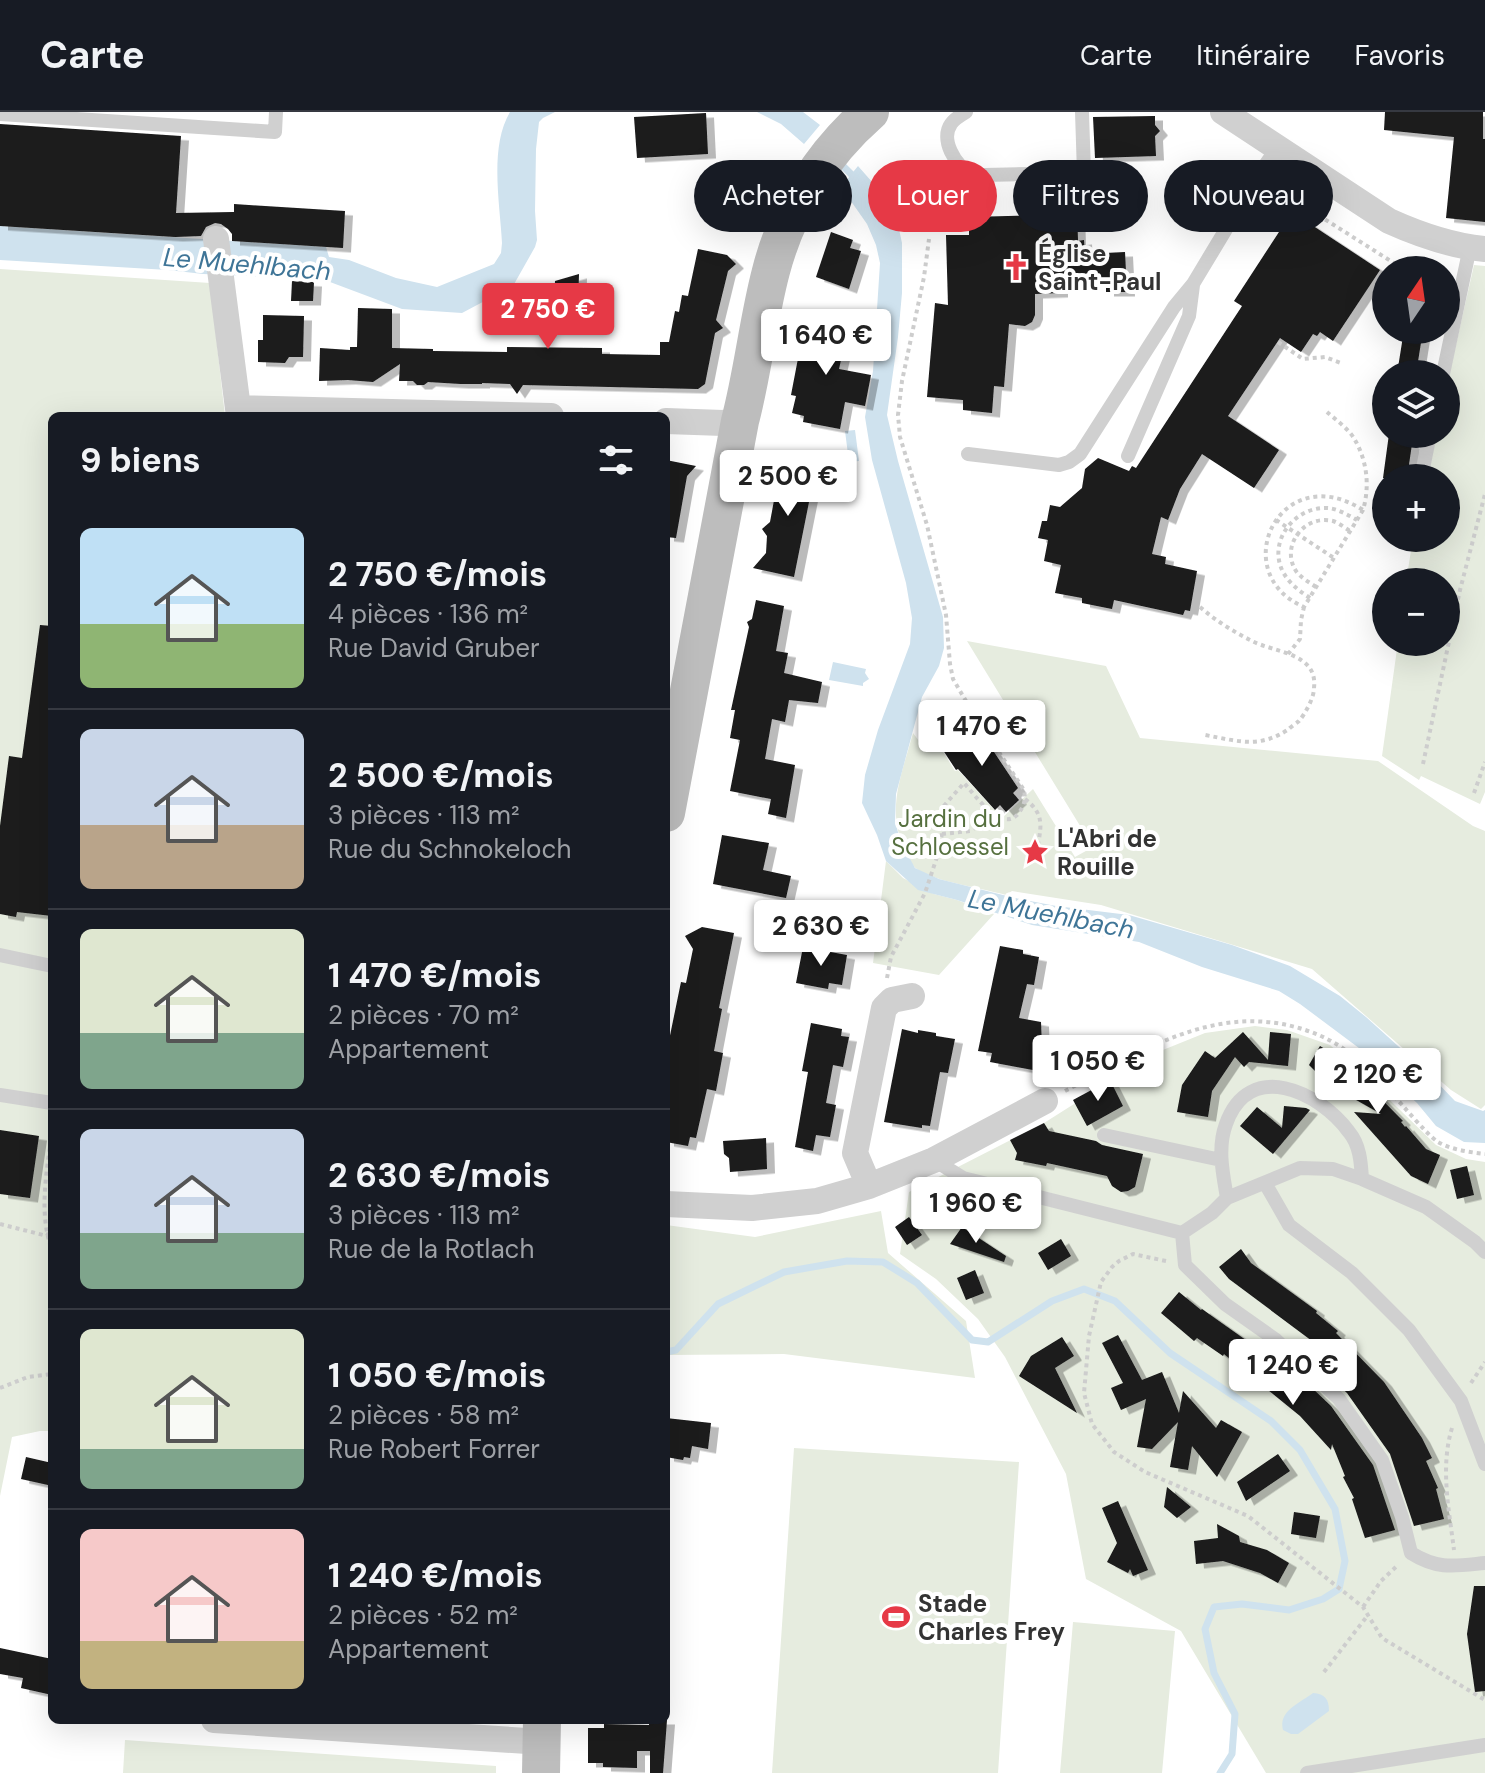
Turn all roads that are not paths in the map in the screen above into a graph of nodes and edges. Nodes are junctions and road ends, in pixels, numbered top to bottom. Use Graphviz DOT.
graph roads {
  1 [pos="276,112"];
  2 [pos="966,112"];
  3 [pos="1082,112"];
  4 [pos="1223,112"];
  5 [pos="0,114"];
  6 [pos="846,136"];
  7 [pos="1277,148"];
  8 [pos="216,239"];
  9 [pos="1478,248"];
  10 [pos="1193,284"];
  11 [pos="1447,360"];
  12 [pos="239,412"];
  13 [pos="670,421"];
  14 [pos="740,421"];
  15 [pos="968,454"];
  16 [pos="1128,456"];
  17 [pos="670,792"];
  18 [pos="0,955"];
  19 [pos="48,965"];
  20 [pos="912,996"];
  21 [pos="0,1095"];
  22 [pos="1045,1101"];
  23 [pos="48,1102"];
  24 [pos="1104,1135"];
  25 [pos="934,1160"];
  26 [pos="1221,1160"];
  27 [pos="1362,1179"];
  28 [pos="1265,1183"];
  29 [pos="869,1186"];
  30 [pos="1227,1198"];
  31 [pos="670,1204"];
  32 [pos="1182,1233"];
  33 [pos="1482,1243"];
  34 [pos="1485,1464"];
  35 [pos="1485,1563"];
  36 [pos="266,1724"];
  37 [pos="542,1745"];
  38 [pos="1485,1745"];
  39 [pos="1307,1773"];
  1 -- 5 [label="lane"];
  2 -- 3 [label="lane"];
  4 -- 7 [label="street"];
  6 -- 14 [label="street"];
  7 -- 9 [label="street"];
  7 -- 10 [label="lane"];
  8 -- 12 [label="street"];
  9 -- 11 [label="lane"];
  10 -- 15 [label="lane"];
  10 -- 16 [label="lane"];
  13 -- 14 [label="street"];
  14 -- 17 [label="street"];
  18 -- 19 [label="lane"];
  20 -- 29 [label="street"];
  21 -- 23 [label="lane"];
  22 -- 25 [label="street"];
  24 -- 26 [label="lane"];
  25 -- 29 [label="street"];
  25 -- 32 [label="lane"];
  26 -- 27 [label="lane"];
  26 -- 30 [label="lane"];
  27 -- 28 [label="lane"];
  27 -- 33 [label="lane"];
  28 -- 30 [label="lane"];
  28 -- 34 [label="lane"];
  29 -- 31 [label="street"];
  30 -- 32 [label="lane"];
  32 -- 35 [label="lane"];
  36 -- 37 [label="street"];
  38 -- 39 [label="lane"];
}
